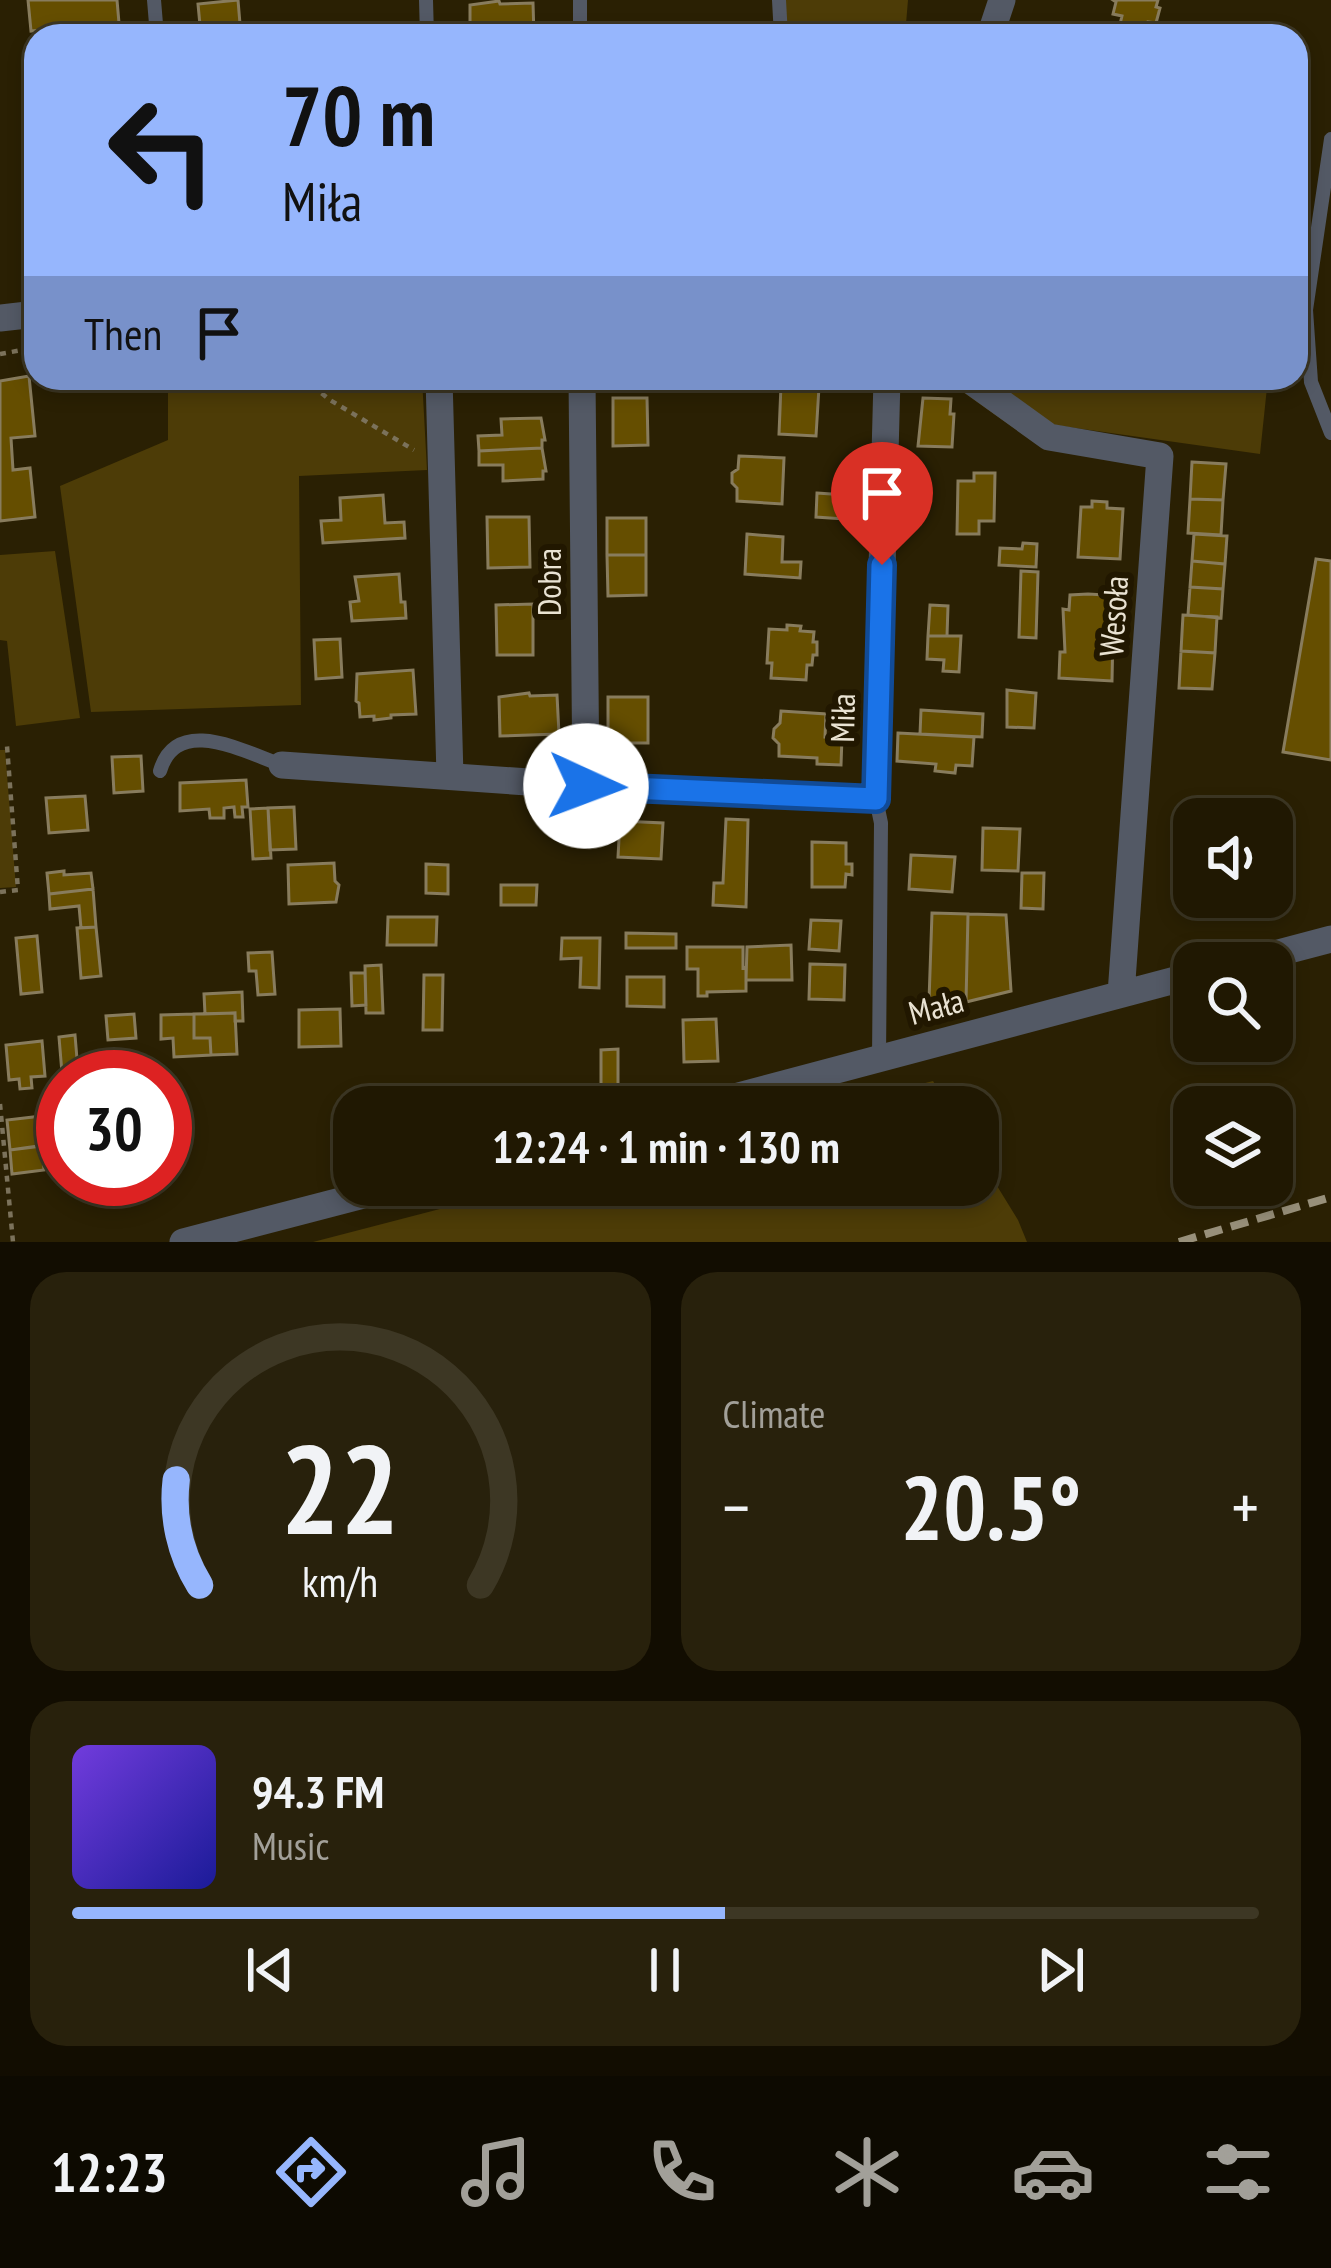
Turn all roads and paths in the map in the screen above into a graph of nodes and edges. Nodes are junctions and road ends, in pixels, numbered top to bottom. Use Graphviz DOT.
graph roads {
  1 [pos="1331,139"];
  2 [pos="1308,296"];
  3 [pos="1308,339"];
  4 [pos="318,390"];
  5 [pos="439,390"];
  6 [pos="582,390"];
  7 [pos="887,390"];
  8 [pos="984,390"];
  9 [pos="1331,433"];
  10 [pos="442,469"];
  11 [pos="8,746"];
  12 [pos="282,765"];
  13 [pos="160,771"];
  14 [pos="451,776"];
  15 [pos="586,786"];
  16 [pos="876,799"];
  17 [pos="0,892"];
  18 [pos="1331,939"];
  19 [pos="1293,949"];
  20 [pos="1173,980"];
  21 [pos="1121,994"];
  22 [pos="879,1059"];
  23 [pos="777,1086"];
  24 [pos="0,1104"];
  25 [pos="333,1203"];
  26 [pos="13,1242"];
  27 [pos="183,1242"];
  1 -- 2 [label="lane"];
  3 -- 9 [label="lane"];
  4 -- 10 [label="path"];
  5 -- 10 [label="street"];
  6 -- 15 [label="street, Dobra"];
  7 -- 16 [label="street, Miła"];
  8 -- 21 [label="street, Wesoła"];
  10 -- 14 [label="street"];
  11 -- 17 [label="path"];
  12 -- 13 [label="lane"];
  12 -- 14 [label="street"];
  14 -- 15 [label="street"];
  15 -- 16 [label="street"];
  16 -- 22 [label="lane, Miła"];
  18 -- 19 [label="street"];
  20 -- 21 [label="street, Mała"];
  21 -- 22 [label="street, Mała"];
  22 -- 23 [label="street, Mała"];
  24 -- 26 [label="path"];
  25 -- 27 [label="street"];
}
